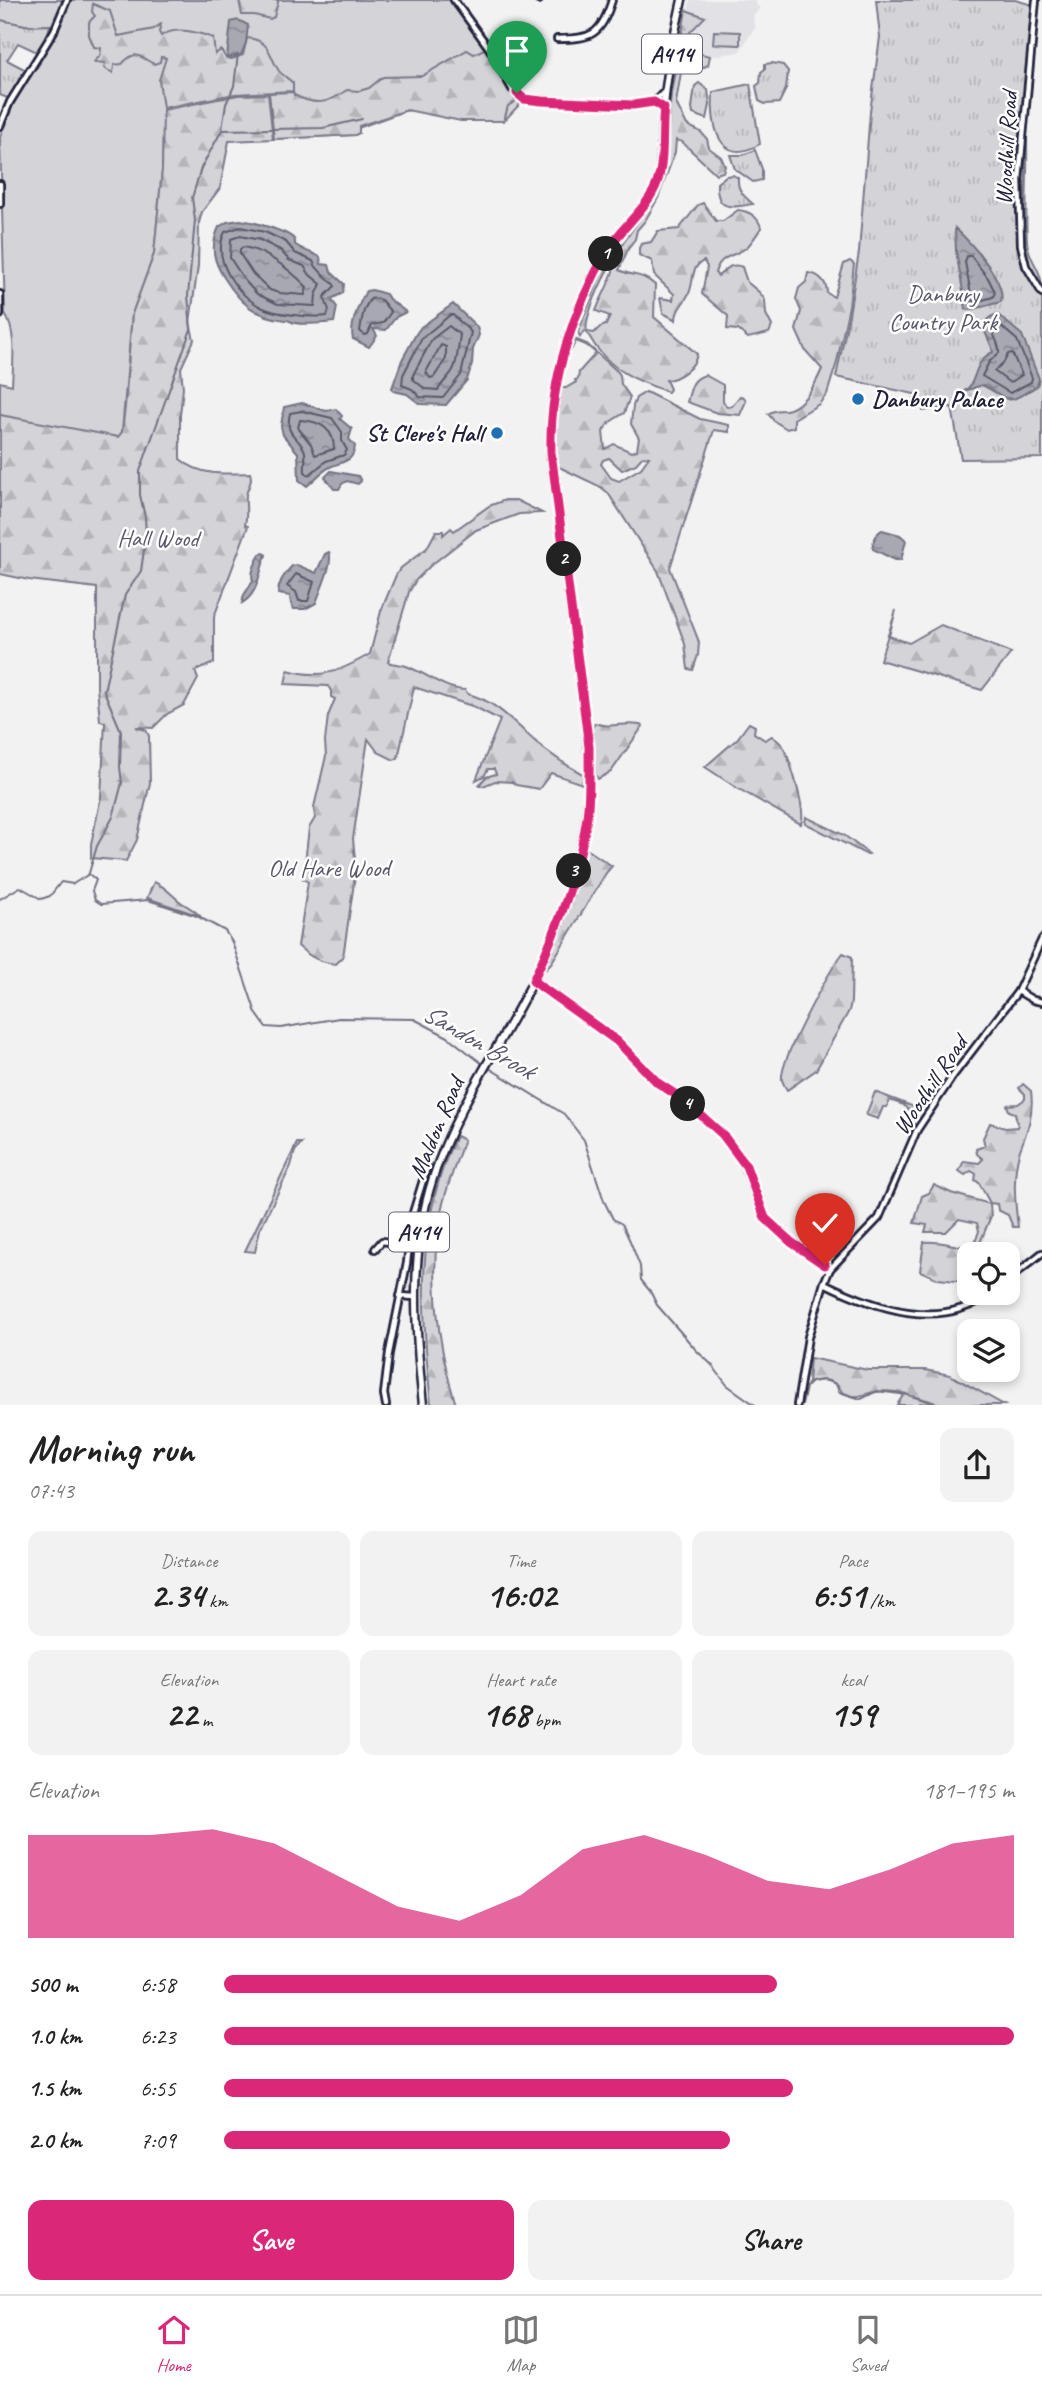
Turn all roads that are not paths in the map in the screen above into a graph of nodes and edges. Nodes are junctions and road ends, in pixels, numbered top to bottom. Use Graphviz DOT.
graph roads {
  1 [pos="66,0"];
  2 [pos="454,0"];
  3 [pos="612,0"];
  4 [pos="681,0"];
  5 [pos="1036,0"];
  6 [pos="557,40"];
  7 [pos="666,89"];
  8 [pos="654,102"];
  9 [pos="664,108"];
  10 [pos="0,126"];
  11 [pos="0,184"];
  12 [pos="0,204"];
  13 [pos="1042,293"];
  14 [pos="0,294"];
  15 [pos="0,315"];
  16 [pos="1042,939"];
  17 [pos="533,981"];
  18 [pos="1018,991"];
  19 [pos="1042,1002"];
  20 [pos="427,1167"];
  21 [pos="409,1245"];
  22 [pos="375,1249"];
  23 [pos="1042,1253"];
  24 [pos="830,1269"];
  25 [pos="1020,1270"];
  26 [pos="824,1283"];
  27 [pos="400,1296"];
  28 [pos="415,1297"];
  29 [pos="973,1305"];
  30 [pos="386,1405"];
  31 [pos="424,1405"];
  32 [pos="797,1405"];
  1 -- 10 [label="street"];
  2 -- 8 [label="street"];
  3 -- 6 [label="street"];
  4 -- 7 [label="main road, A414"];
  5 -- 13 [label="street, Woodhill Road"];
  7 -- 8 [label="street"];
  7 -- 9 [label="main road, A414"];
  8 -- 9 [label="street"];
  9 -- 17 [label="main road, A414"];
  11 -- 12 [label="street"];
  14 -- 15 [label="street"];
  16 -- 18 [label="street, Woodhill Road"];
  17 -- 24 [label="street"];
  17 -- 28 [label="main road, Maldon Road / A414"];
  18 -- 19 [label="street"];
  18 -- 24 [label="street, Woodhill Road"];
  20 -- 21 [label="street, Maldon Road"];
  21 -- 22 [label="street"];
  21 -- 27 [label="street, Maldon Road"];
  23 -- 25 [label="street"];
  24 -- 26 [label="street, Woodhill Road"];
  26 -- 29 [label="street"];
  26 -- 32 [label="street, Woodhill Road"];
  27 -- 28 [label="street"];
  27 -- 30 [label="street, Maldon Road"];
  28 -- 31 [label="main road, Maldon Road / A414"];
}
